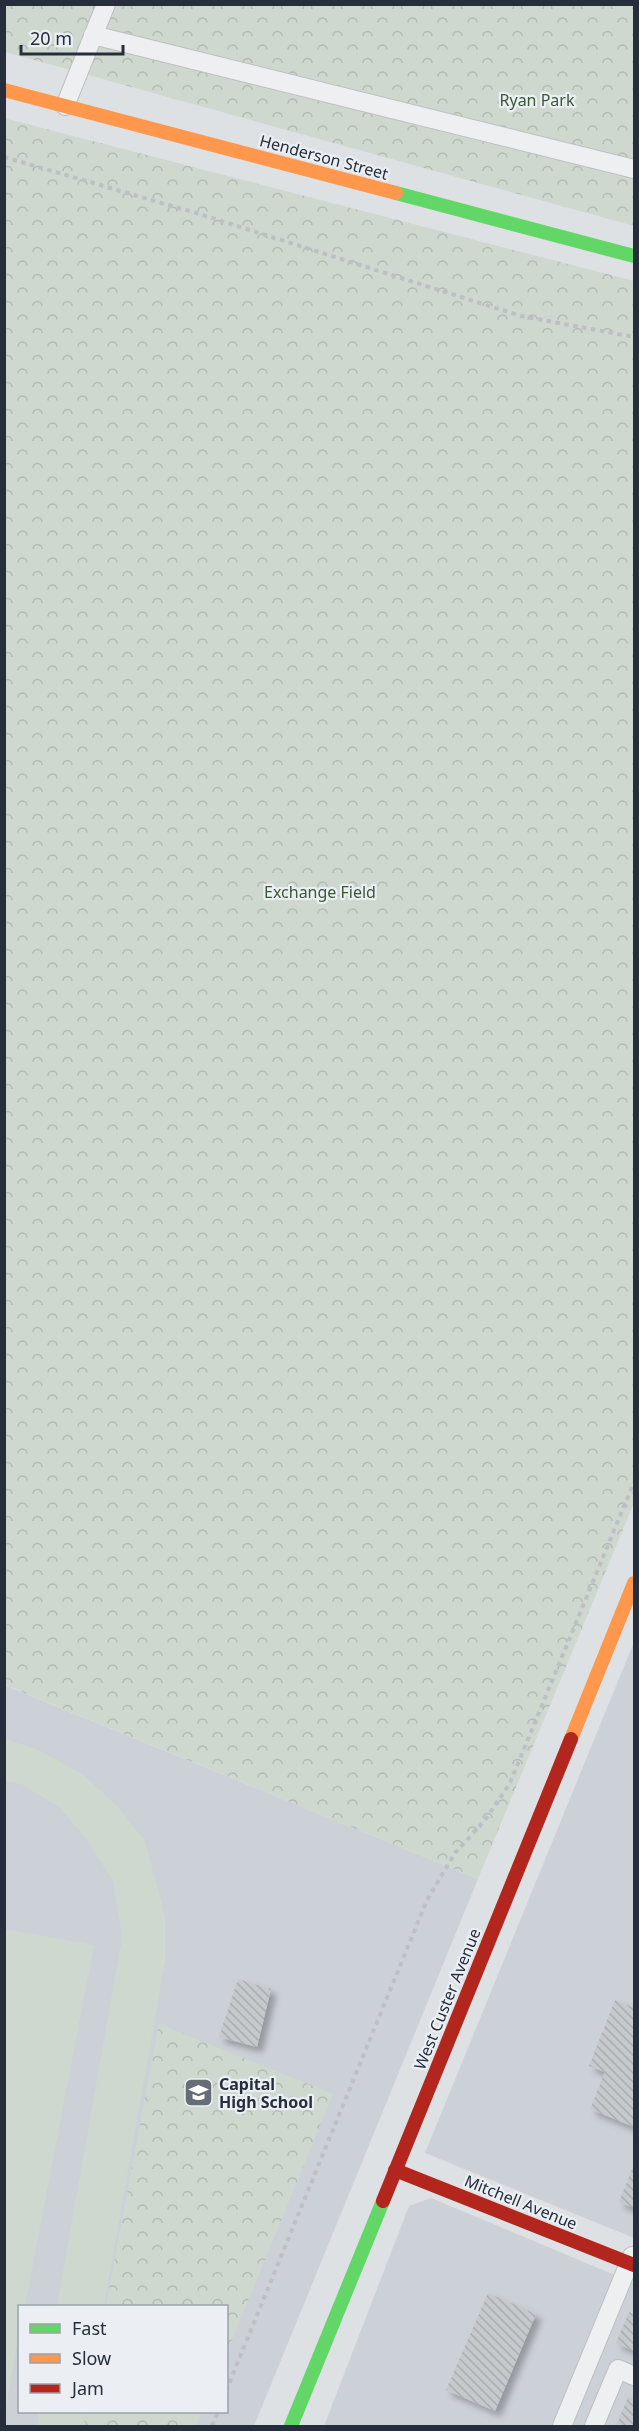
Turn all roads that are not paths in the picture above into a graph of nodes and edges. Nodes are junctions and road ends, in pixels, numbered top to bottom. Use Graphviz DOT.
graph roads {
  1 [pos="106,4"];
  2 [pos="93,36"];
  3 [pos="4,90"];
  4 [pos="65,106"];
  5 [pos="634,169"];
  6 [pos="634,256"];
  7 [pos="634,1583"];
  8 [pos="395,2170"];
  9 [pos="633,2259"];
  10 [pos="634,2376"];
  11 [pos="291,2427"];
  12 [pos="562,2427"];
  13 [pos="594,2427"];
  1 -- 2 [label="lane"];
  2 -- 4 [label="lane"];
  2 -- 5 [label="lane"];
  3 -- 4 [label="main road, Henderson Street"];
  4 -- 6 [label="main road, Henderson Street"];
  7 -- 8 [label="main road, West Custer Avenue"];
  8 -- 9 [label="main road, Mitchell Avenue"];
  8 -- 11 [label="main road, West Custer Avenue"];
  9 -- 12 [label="lane"];
  10 -- 13 [label="lane"];
}
